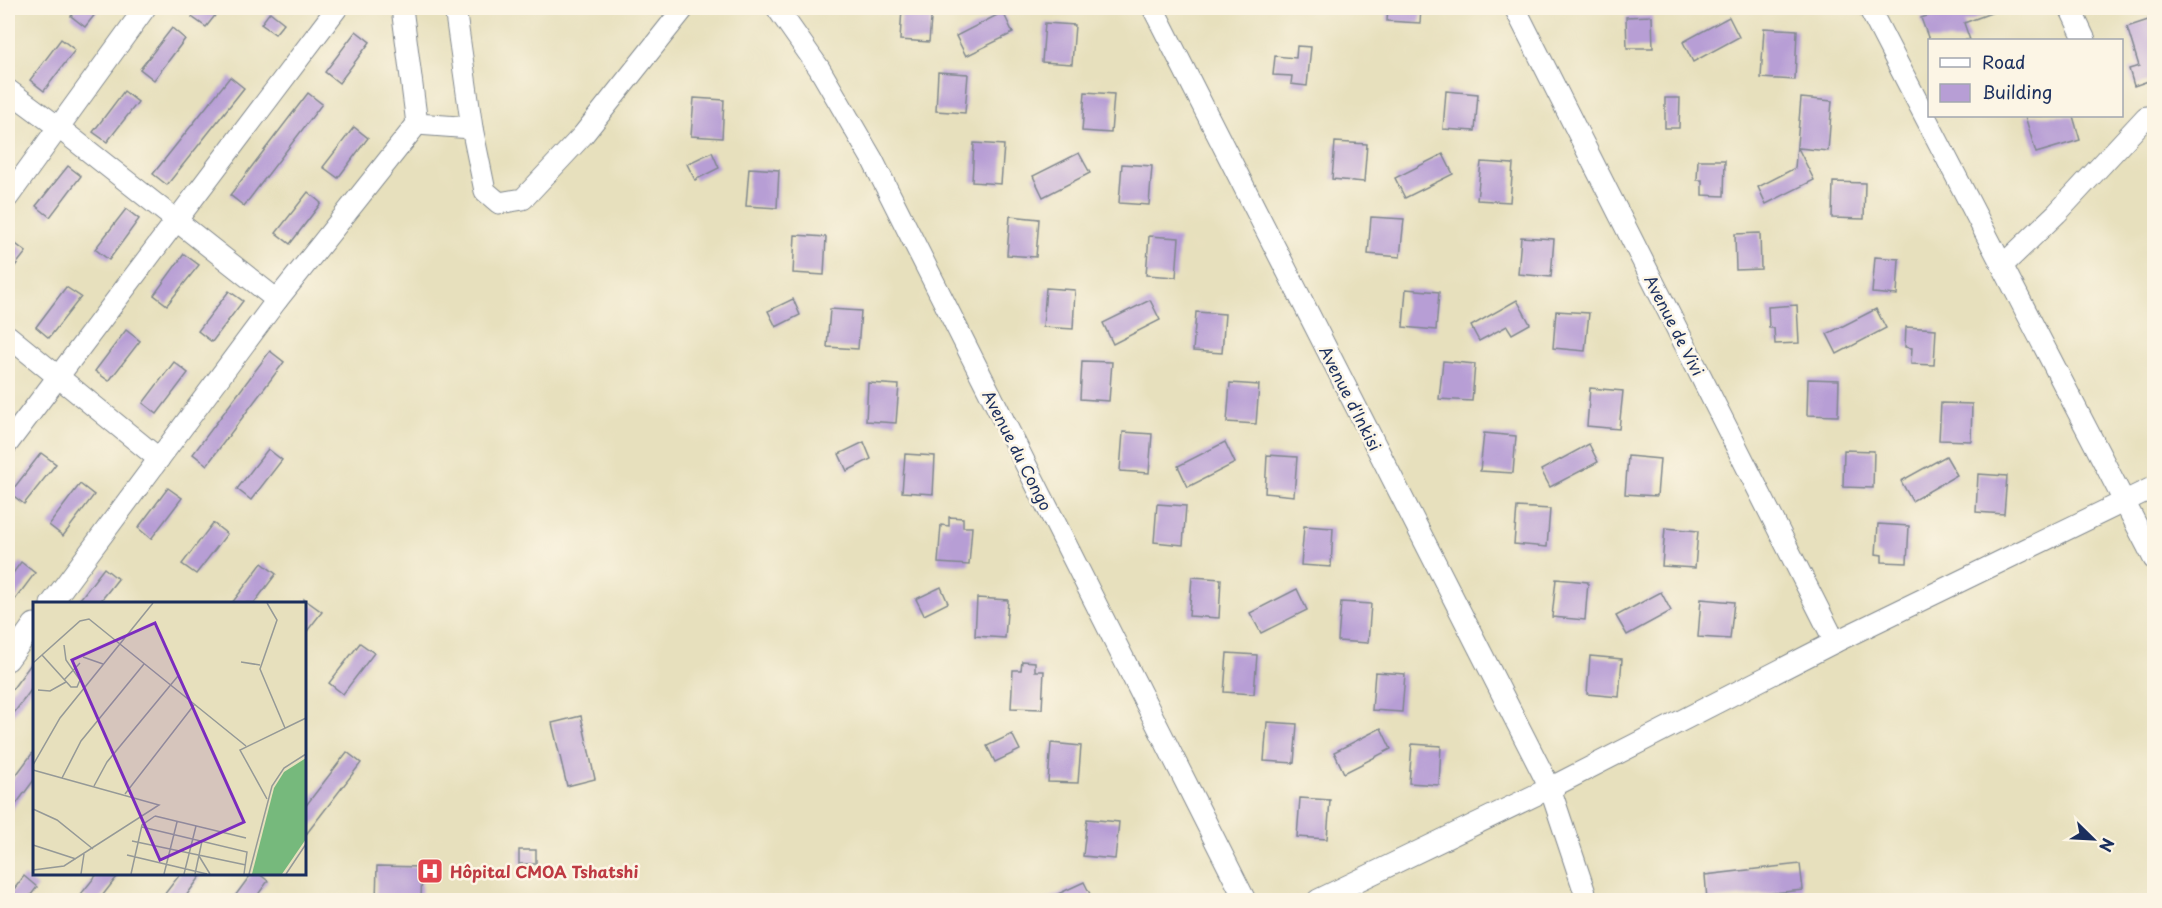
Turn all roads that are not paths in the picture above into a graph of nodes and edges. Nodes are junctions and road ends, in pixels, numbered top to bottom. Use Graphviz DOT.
graph roads {
  1 [pos="145,8"];
  2 [pos="337,8"];
  3 [pos="402,8"];
  4 [pos="455,8"];
  5 [pos="684,8"];
  6 [pos="777,8"];
  7 [pos="1153,8"];
  8 [pos="1515,8"];
  9 [pos="1869,8"];
  10 [pos="2070,8"];
  11 [pos="2085,39"];
  12 [pos="8,90"];
  13 [pos="2146,117"];
  14 [pos="417,124"];
  15 [pos="58,127"];
  16 [pos="472,128"];
  17 [pos="8,197"];
  18 [pos="177,220"];
  19 [pos="2003,265"];
  20 [pos="277,300"];
  21 [pos="8,336"];
  22 [pos="59,377"];
  23 [pos="8,443"];
  24 [pos="159,459"];
  25 [pos="2154,487"];
  26 [pos="2125,503"];
  27 [pos="2154,559"];
  28 [pos="52,602"];
  29 [pos="33,625"];
  30 [pos="1835,642"];
  31 [pos="8,660"];
  32 [pos="1550,788"];
  33 [pos="1586,896"];
  34 [pos="1245,900"];
  35 [pos="1317,900"];
  1 -- 15 [label="street"];
  2 -- 18 [label="street"];
  3 -- 14 [label="street"];
  4 -- 16 [label="street"];
  5 -- 16 [label="street"];
  6 -- 34 [label="street, Avenue du Congo"];
  7 -- 32 [label="street, Avenue d'Inkisi"];
  8 -- 30 [label="street, Avenue de Vivi"];
  9 -- 19 [label="street"];
  10 -- 11 [label="street"];
  12 -- 15 [label="street"];
  13 -- 19 [label="street"];
  14 -- 16 [label="street"];
  14 -- 20 [label="street"];
  15 -- 17 [label="street"];
  15 -- 18 [label="street"];
  18 -- 20 [label="street"];
  18 -- 22 [label="street"];
  19 -- 26 [label="street"];
  20 -- 24 [label="street"];
  21 -- 22 [label="street"];
  22 -- 23 [label="street"];
  22 -- 24 [label="street"];
  24 -- 28 [label="street"];
  25 -- 26 [label="street"];
  26 -- 27 [label="street"];
  26 -- 30 [label="street"];
  29 -- 31 [label="street"];
  30 -- 32 [label="street"];
  32 -- 33 [label="street, Avenue d'Inkisi"];
  32 -- 35 [label="street"];
}
